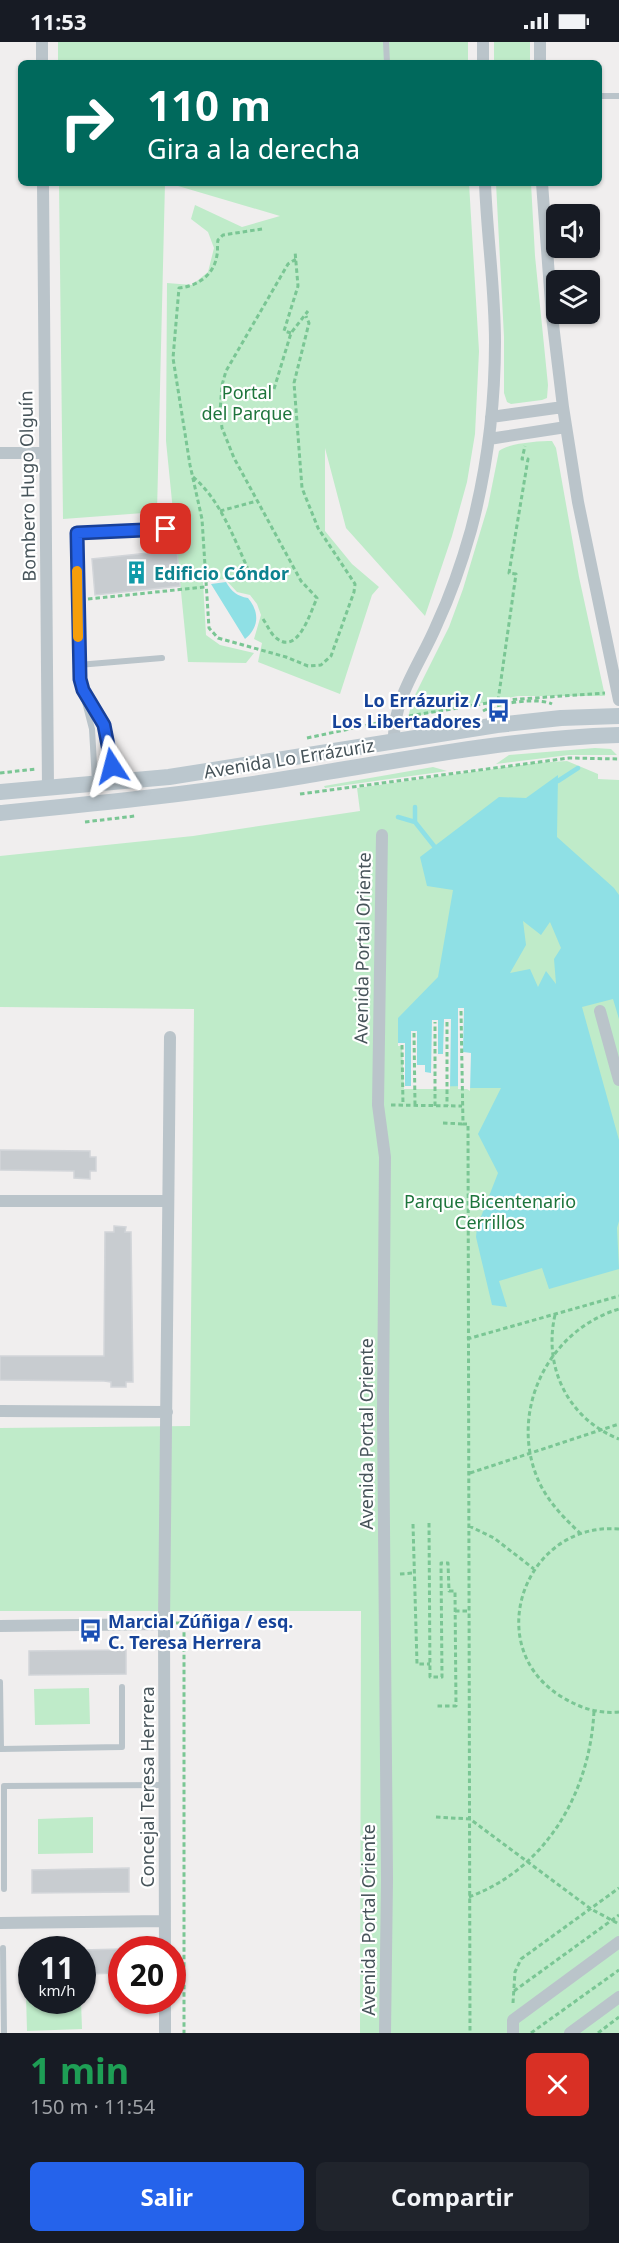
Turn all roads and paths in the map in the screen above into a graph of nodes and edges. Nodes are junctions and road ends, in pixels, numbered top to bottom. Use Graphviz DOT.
graph roads {
  1 [pos="42,42"];
  2 [pos="386,42"];
  3 [pos="483,42"];
  4 [pos="540,42"];
  5 [pos="42,60"];
  6 [pos="387,60"];
  7 [pos="483,60"];
  8 [pos="540,60"];
  9 [pos="602,96"];
  10 [pos="619,96"];
  11 [pos="43,186"];
  12 [pos="485,186"];
  13 [pos="542,186"];
  14 [pos="262,229"];
  15 [pos="295,251"];
  16 [pos="296,259"];
  17 [pos="308,311"];
  18 [pos="306,316"];
  19 [pos="291,333"];
  20 [pos="274,389"];
  21 [pos="563,407"];
  22 [pos="491,417"];
  23 [pos="566,427"];
  24 [pos="527,433"];
  25 [pos="489,439"];
  26 [pos="0,453"];
  27 [pos="45,453"];
  28 [pos="193,477"];
  29 [pos="257,501"];
  30 [pos="220,512"];
  31 [pos="166,529"];
  32 [pos="252,578"];
  33 [pos="205,587"];
  34 [pos="171,592"];
  35 [pos="171,597"];
  36 [pos="77,600"];
  37 [pos="263,620"];
  38 [pos="162,658"];
  39 [pos="78,665"];
  40 [pos="83,690"];
  41 [pos="619,697"];
  42 [pos="498,701"];
  43 [pos="619,716"];
  44 [pos="395,719"];
  45 [pos="619,735"];
  46 [pos="301,739"];
  47 [pos="394,742"];
  48 [pos="619,759"];
  49 [pos="48,768"];
  50 [pos="0,772"];
  51 [pos="115,783"];
  52 [pos="95,785"];
  53 [pos="48,789"];
  54 [pos="0,792"];
  55 [pos="291,795"];
  56 [pos="0,813"];
  57 [pos="144,815"];
  58 [pos="78,822"];
  59 [pos="382,835"];
  60 [pos="460,1011"];
  61 [pos="600,1011"];
  62 [pos="435,1022"];
  63 [pos="447,1022"];
  64 [pos="414,1033"];
  65 [pos="170,1037"];
  66 [pos="402,1045"];
  67 [pos="619,1080"];
  68 [pos="378,1105"];
  69 [pos="415,1105"];
  70 [pos="403,1106"];
  71 [pos="435,1106"];
  72 [pos="447,1106"];
  73 [pos="462,1106"];
  74 [pos="443,1123"];
  75 [pos="463,1124"];
  76 [pos="0,1201"];
  77 [pos="168,1201"];
  78 [pos="619,1296"];
  79 [pos="619,1310"];
  80 [pos="555,1315"];
  81 [pos="467,1339"];
  82 [pos="552,1357"];
  83 [pos="0,1411"];
  84 [pos="167,1412"];
  85 [pos="619,1424"];
  86 [pos="601,1430"];
  87 [pos="619,1438"];
  88 [pos="531,1453"];
  89 [pos="469,1474"];
  90 [pos="429,1523"];
  91 [pos="413,1524"];
  92 [pos="469,1526"];
  93 [pos="619,1529"];
  94 [pos="581,1533"];
  95 [pos="534,1569"];
  96 [pos="414,1573"];
  97 [pos="400,1574"];
  98 [pos="455,1611"];
  99 [pos="469,1611"];
  100 [pos="164,1624"];
  101 [pos="0,1626"];
  102 [pos="430,1664"];
  103 [pos="0,1682"];
  104 [pos="122,1687"];
  105 [pos="436,1706"];
  106 [pos="594,1711"];
  107 [pos="619,1712"];
  108 [pos="165,1785"];
  109 [pos="436,1817"];
  110 [pos="470,1820"];
  111 [pos="526,1862"];
  112 [pos="619,1888"];
  113 [pos="4,1889"];
  114 [pos="468,1897"];
  115 [pos="591,1909"];
  116 [pos="619,1915"];
  117 [pos="612,1920"];
  118 [pos="165,1921"];
  119 [pos="0,1923"];
  120 [pos="619,1924"];
  121 [pos="165,1936"];
  122 [pos="619,1942"];
  123 [pos="3,1948"];
  124 [pos="619,1970"];
  125 [pos="514,1991"];
  126 [pos="619,1997"];
  127 [pos="165,2014"];
  128 [pos="619,2018"];
  129 [pos="513,2020"];
  130 [pos="4,2033"];
  131 [pos="165,2033"];
  132 [pos="184,2033"];
  133 [pos="385,2033"];
  134 [pos="470,2033"];
  135 [pos="513,2033"];
  136 [pos="531,2033"];
  137 [pos="570,2033"];
  138 [pos="598,2033"];
  1 -- 5 [label="street"];
  2 -- 6 [label="lane"];
  3 -- 7 [label="street"];
  4 -- 8 [label="street"];
  9 -- 10 [label="lane"];
  11 -- 27 [label="street, Bombero Hugo Olguín"];
  12 -- 22 [label="street"];
  13 -- 21 [label="street"];
  14 -- 28 [label="path"];
  15 -- 16 [label="path"];
  16 -- 19 [label="path"];
  16 -- 29 [label="path"];
  17 -- 18 [label="path"];
  18 -- 19 [label="path"];
  18 -- 33 [label="path"];
  19 -- 20 [label="path"];
  21 -- 22 [label="street"];
  21 -- 23 [label="street"];
  22 -- 25 [label="street"];
  23 -- 24 [label="street"];
  23 -- 41 [label="street"];
  24 -- 25 [label="street"];
  24 -- 42 [label="path"];
  25 -- 44 [label="street"];
  26 -- 27 [label="street"];
  27 -- 49 [label="street, Bombero Hugo Olguín"];
  28 -- 30 [label="path"];
  28 -- 33 [label="path"];
  29 -- 30 [label="path"];
  29 -- 37 [label="path"];
  30 -- 32 [label="path"];
  31 -- 36 [label="lane"];
  33 -- 34 [label="path"];
  34 -- 35 [label="path"];
  34 -- 36 [label="path"];
  36 -- 39 [label="lane"];
  38 -- 39 [label="lane"];
  39 -- 40 [label="lane"];
  40 -- 51 [label="lane"];
  40 -- 52 [label="lane"];
  41 -- 42 [label="path"];
  42 -- 44 [label="path"];
  43 -- 47 [label="main road, Avenida Lo Errázuriz"];
  44 -- 46 [label="path"];
  44 -- 47 [label="street"];
  45 -- 56 [label="main road, Avenida Lo Errázuriz"];
  47 -- 51 [label="main road, Avenida Lo Errázuriz"];
  48 -- 55 [label="path"];
  49 -- 50 [label="path"];
  49 -- 53 [label="street, Bombero Hugo Olguín"];
  51 -- 52 [label="main road, Avenida Lo Errázuriz"];
  52 -- 53 [label="main road, Avenida Lo Errázuriz"];
  53 -- 54 [label="main road, Avenida Lo Errázuriz"];
  57 -- 58 [label="path"];
  59 -- 68 [label="street, Avenida Portal Oriente"];
  60 -- 73 [label="path"];
  61 -- 67 [label="street"];
  62 -- 71 [label="path"];
  63 -- 72 [label="path"];
  64 -- 69 [label="path"];
  65 -- 77 [label="street, Concejal Teresa Herrera"];
  66 -- 70 [label="path"];
  68 -- 70 [label="path"];
  68 -- 133 [label="street, Avenida Portal Oriente"];
  69 -- 70 [label="path"];
  69 -- 71 [label="path"];
  71 -- 72 [label="path"];
  72 -- 73 [label="path"];
  73 -- 75 [label="path"];
  74 -- 75 [label="path"];
  75 -- 81 [label="path"];
  76 -- 77 [label="street"];
  77 -- 84 [label="street, Concejal Teresa Herrera"];
  78 -- 80 [label="path"];
  79 -- 82 [label="path"];
  80 -- 81 [label="path"];
  80 -- 82 [label="path"];
  81 -- 89 [label="path"];
  82 -- 86 [label="path"];
  82 -- 88 [label="path"];
  83 -- 84 [label="street"];
  84 -- 100 [label="street, Concejal Teresa Herrera"];
  85 -- 86 [label="path"];
  86 -- 87 [label="path"];
  86 -- 88 [label="path"];
  88 -- 89 [label="path"];
  88 -- 94 [label="path"];
  89 -- 92 [label="path"];
  90 -- 102 [label="path"];
  91 -- 96 [label="path"];
  92 -- 95 [label="path"];
  92 -- 99 [label="path"];
  93 -- 94 [label="path"];
  94 -- 95 [label="path"];
  95 -- 106 [label="path"];
  96 -- 97 [label="path"];
  96 -- 102 [label="path"];
  98 -- 99 [label="path"];
  98 -- 102 [label="path"];
  98 -- 105 [label="path"];
  99 -- 110 [label="path"];
  100 -- 101 [label="street"];
  100 -- 108 [label="street, Concejal Teresa Herrera"];
  100 -- 132 [label="path"];
  103 -- 104 [label="lane"];
  106 -- 107 [label="path"];
  106 -- 111 [label="path"];
  108 -- 113 [label="lane"];
  108 -- 118 [label="street, Concejal Teresa Herrera"];
  109 -- 110 [label="path"];
  110 -- 111 [label="path"];
  110 -- 114 [label="path"];
  111 -- 114 [label="path"];
  111 -- 115 [label="path"];
  112 -- 115 [label="path"];
  114 -- 134 [label="path"];
  115 -- 117 [label="path"];
  115 -- 125 [label="path"];
  116 -- 117 [label="path"];
  117 -- 120 [label="path"];
  117 -- 125 [label="path"];
  118 -- 119 [label="street"];
  118 -- 121 [label="street, Concejal Teresa Herrera"];
  122 -- 129 [label="street"];
  123 -- 130 [label="lane"];
  124 -- 136 [label="path"];
  125 -- 129 [label="path"];
  126 -- 137 [label="street"];
  127 -- 131 [label="street"];
  128 -- 138 [label="path"];
  129 -- 135 [label="street"];
}
